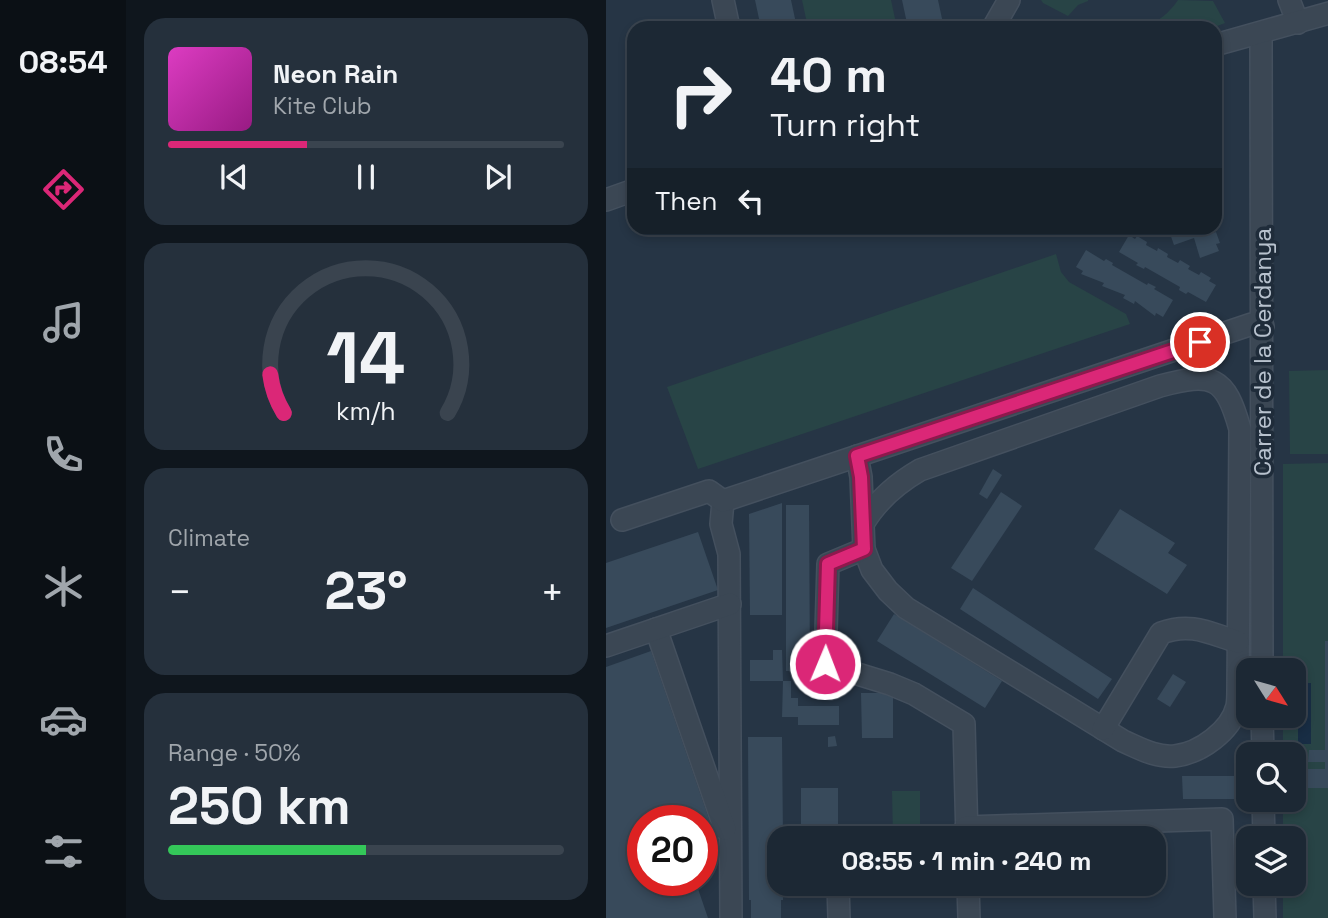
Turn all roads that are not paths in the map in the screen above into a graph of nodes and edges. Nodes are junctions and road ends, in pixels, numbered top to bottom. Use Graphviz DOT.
graph roads {
  1 [pos="723,0"];
  2 [pos="1009,0"];
  3 [pos="1289,0"];
  4 [pos="1329,13"];
  5 [pos="728,21"];
  6 [pos="997,21"];
  7 [pos="1298,23"];
  8 [pos="1261,33"];
  9 [pos="1222,43"];
  10 [pos="627,192"];
  11 [pos="606,200"];
  12 [pos="1263,326"];
  13 [pos="857,456"];
  14 [pos="723,501"];
  15 [pos="622,520"];
  16 [pos="863,524"];
  17 [pos="864,549"];
  18 [pos="730,604"];
  19 [pos="656,629"];
  20 [pos="1238,642"];
  21 [pos="606,646"];
  22 [pos="1262,658"];
  23 [pos="1103,729"];
  24 [pos="966,826"];
  25 [pos="1094,826"];
  26 [pos="730,845"];
  27 [pos="838,896"];
  28 [pos="968,896"];
  29 [pos="1264,896"];
  30 [pos="731,918"];
  31 [pos="839,918"];
  32 [pos="969,918"];
  33 [pos="1225,918"];
  34 [pos="1265,918"];
  1 -- 5 [label="street"];
  2 -- 6 [label="street"];
  3 -- 7 [label="street"];
  4 -- 7 [label="street"];
  7 -- 8 [label="street"];
  8 -- 9 [label="street"];
  8 -- 12 [label="street, Carrer de la Cerdanya"];
  10 -- 11 [label="street"];
  12 -- 13 [label="street"];
  12 -- 22 [label="street, Carrer de la Cerdanya"];
  13 -- 14 [label="street"];
  13 -- 16 [label="street"];
  14 -- 15 [label="street"];
  14 -- 18 [label="street"];
  16 -- 17 [label="street"];
  16 -- 20 [label="street"];
  17 -- 23 [label="street"];
  17 -- 24 [label="street"];
  18 -- 19 [label="street"];
  18 -- 26 [label="street"];
  19 -- 21 [label="street"];
  19 -- 26 [label="street"];
  20 -- 23 [label="street"];
  20 -- 23 [label="street"];
  25 -- 33 [label="street"];
  26 -- 30 [label="street"];
  27 -- 31 [label="street"];
  28 -- 32 [label="street"];
  29 -- 34 [label="street"];
}
